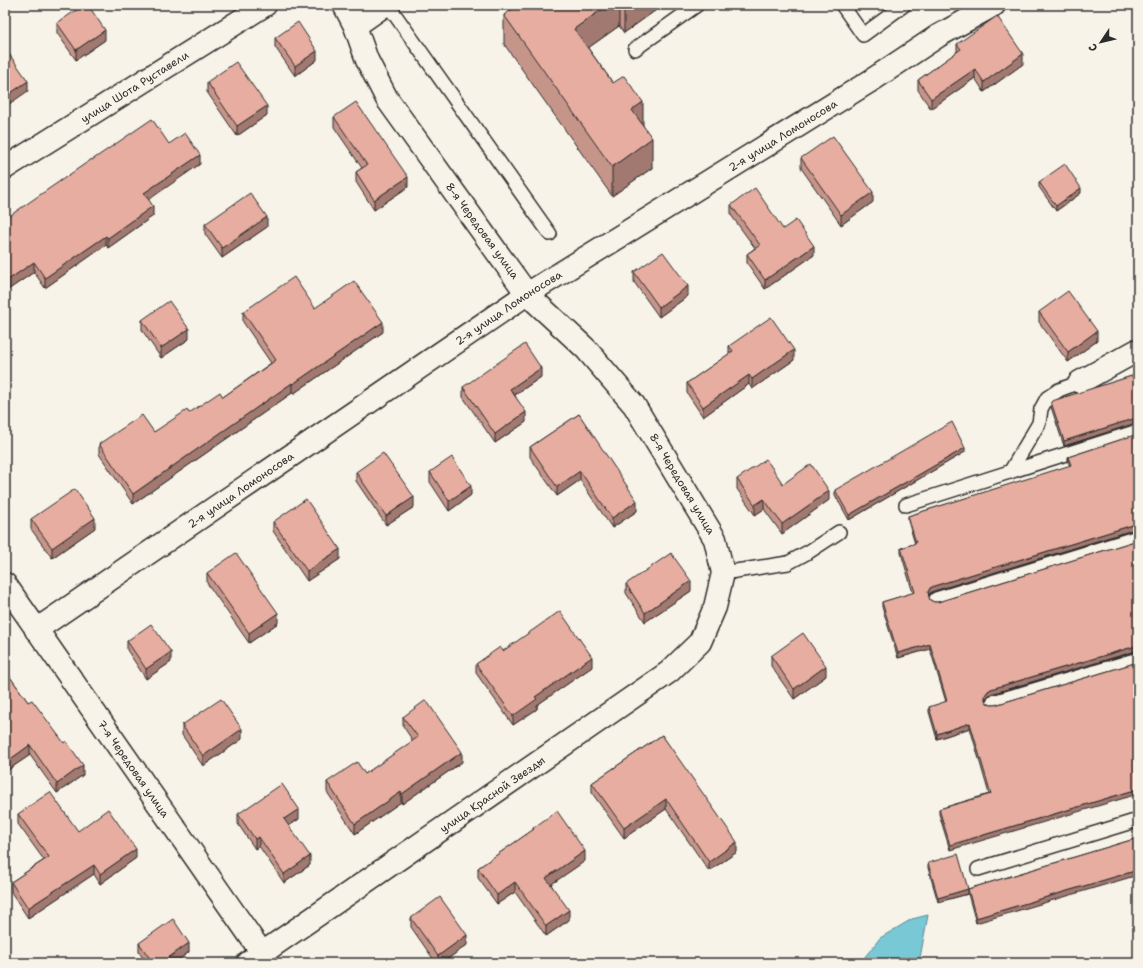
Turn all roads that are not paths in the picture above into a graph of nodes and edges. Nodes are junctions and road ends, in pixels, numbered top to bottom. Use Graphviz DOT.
graph roads {
  1 [pos="265,5"];
  2 [pos="344,5"];
  3 [pos="385,5"];
  4 [pos="388,5"];
  5 [pos="698,5"];
  6 [pos="842,5"];
  7 [pos="904,5"];
  8 [pos="994,5"];
  9 [pos="355,26"];
  10 [pos="635,49"];
  11 [pos="5,168"];
  12 [pos="550,234"];
  13 [pos="527,294"];
  14 [pos="1138,350"];
  15 [pos="1080,382"];
  16 [pos="1138,431"];
  17 [pos="1010,472"];
  18 [pos="906,505"];
  19 [pos="839,532"];
  20 [pos="1138,536"];
  21 [pos="723,573"];
  22 [pos="5,584"];
  23 [pos="936,599"];
  24 [pos="715,607"];
  25 [pos="36,630"];
  26 [pos="1138,659"];
  27 [pos="993,702"];
  28 [pos="1138,820"];
  29 [pos="978,869"];
  30 [pos="255,958"];
  1 -- 11 [label="street, улица Шота Руставели"];
  2 -- 9 [label="street, 8-я Чередовая улица"];
  3 -- 9 [label="street"];
  4 -- 12 [label="lane"];
  5 -- 10 [label="lane"];
  6 -- 7 [label="lane"];
  8 -- 13 [label="street, 2-я улица Ломоносова"];
  9 -- 13 [label="street, 8-я Чередовая улица"];
  13 -- 21 [label="street, 8-я Чередовая улица"];
  13 -- 25 [label="street, 2-я улица Ломоносова"];
  14 -- 15 [label="street"];
  15 -- 17 [label="lane"];
  16 -- 17 [label="lane"];
  17 -- 18 [label="lane"];
  19 -- 21 [label="lane"];
  20 -- 23 [label="lane"];
  21 -- 24 [label="street, 8-я Чередовая улица"];
  22 -- 25 [label="street, 7-я Чередовая улица"];
  24 -- 30 [label="street, улица Красной Звезды"];
  25 -- 30 [label="street, 7-я Чередовая улица"];
  26 -- 27 [label="lane"];
  28 -- 29 [label="lane"];
}
